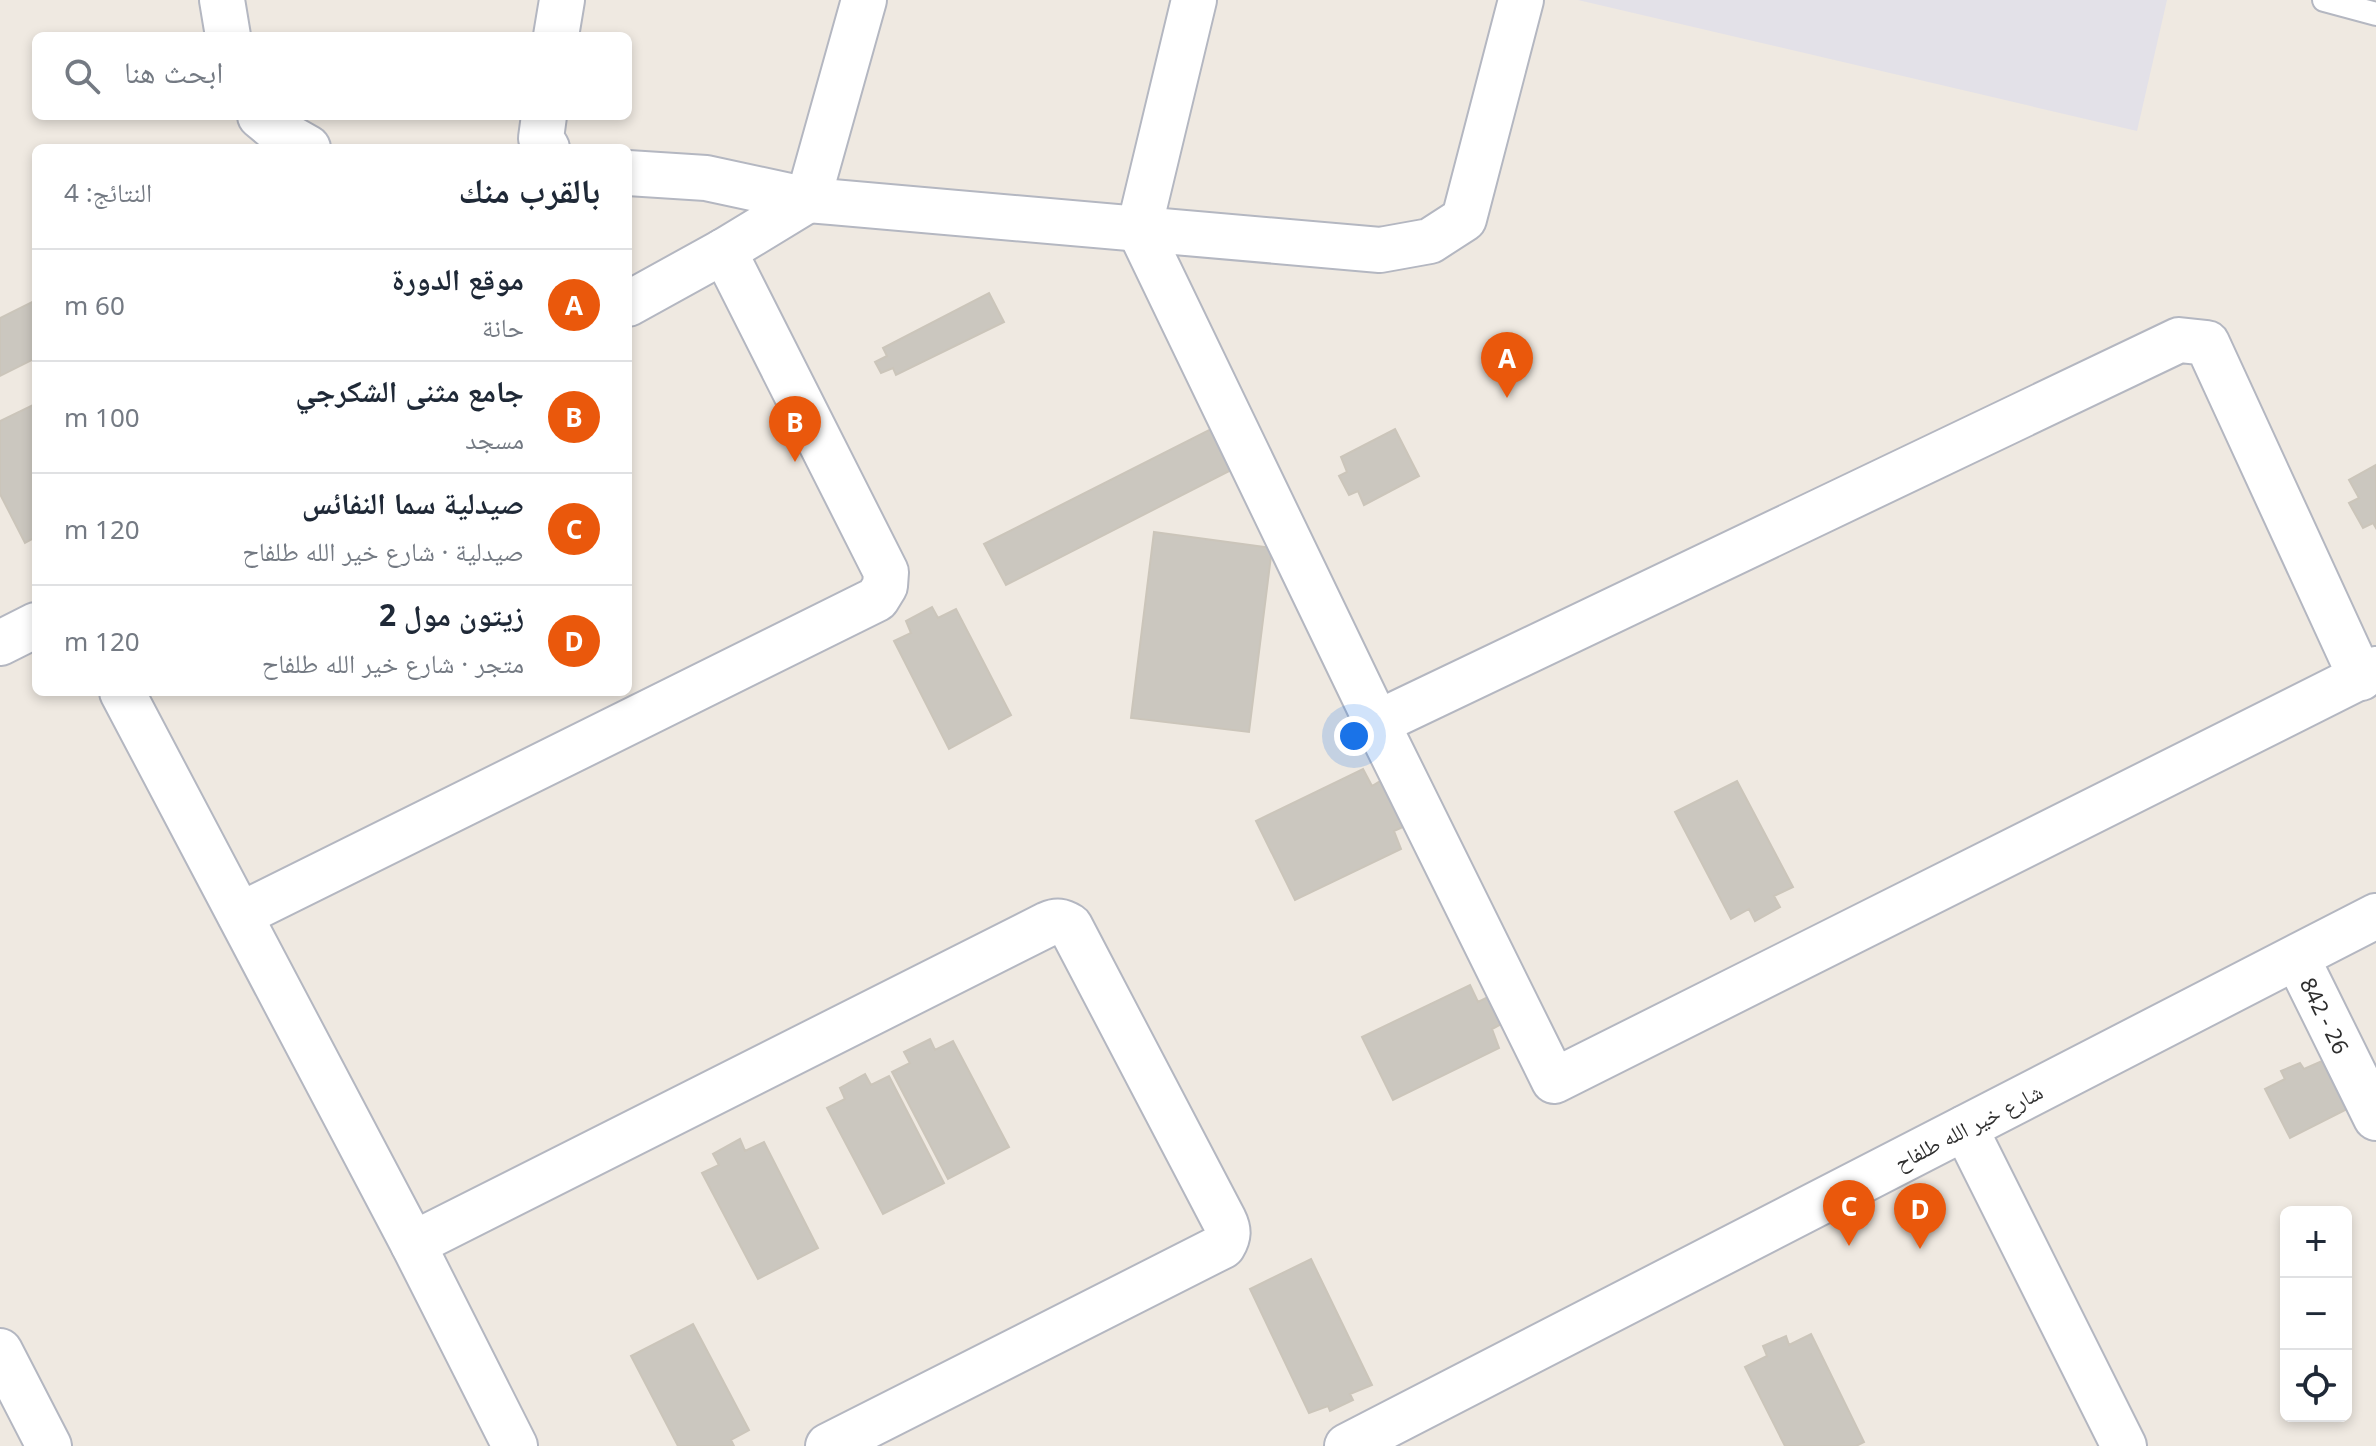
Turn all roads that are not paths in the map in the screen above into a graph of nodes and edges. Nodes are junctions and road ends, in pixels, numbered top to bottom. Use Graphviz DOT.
graph roads {
  1 [pos="222,0"];
  2 [pos="562,0"];
  3 [pos="864,0"];
  4 [pos="1194,0"];
  5 [pos="1521,0"];
  6 [pos="2324,0"];
  7 [pos="2376,14"];
  8 [pos="227,32"];
  9 [pos="557,32"];
  10 [pos="265,120"];
  11 [pos="543,120"];
  12 [pos="301,144"];
  13 [pos="545,144"];
  14 [pos="632,173"];
  15 [pos="808,200"];
  16 [pos="1139,229"];
  17 [pos="724,251"];
  18 [pos="632,302"];
  19 [pos="32,627"];
  20 [pos="0,643"];
  21 [pos="2368,674"];
  22 [pos="124,696"];
  23 [pos="1377,723"];
  24 [pos="240,915"];
  25 [pos="2376,916"];
  26 [pos="2297,958"];
  27 [pos="2376,1118"];
  28 [pos="1965,1128"];
  29 [pos="413,1244"];
  30 [pos="0,1351"];
  31 [pos="49,1446"];
  32 [pos="515,1446"];
  33 [pos="828,1446"];
  34 [pos="1347,1446"];
  35 [pos="2124,1446"];
  1 -- 8 [label="street"];
  2 -- 9 [label="street"];
  3 -- 15 [label="street"];
  4 -- 16 [label="street"];
  5 -- 16 [label="street"];
  6 -- 7 [label="lane"];
  10 -- 12 [label="street"];
  11 -- 13 [label="street"];
  14 -- 15 [label="street"];
  15 -- 16 [label="street"];
  15 -- 17 [label="street"];
  16 -- 23 [label="street"];
  17 -- 18 [label="street"];
  17 -- 24 [label="street"];
  19 -- 20 [label="street"];
  21 -- 23 [label="street"];
  21 -- 23 [label="street"];
  22 -- 24 [label="street"];
  24 -- 29 [label="street"];
  25 -- 26 [label="street, شارع خير الله طلفاح"];
  26 -- 27 [label="street, 842 - 26"];
  26 -- 28 [label="street, شارع خير الله طلفاح"];
  28 -- 34 [label="street, شارع خير الله طلفاح"];
  28 -- 35 [label="street"];
  29 -- 32 [label="street"];
  29 -- 33 [label="street"];
  30 -- 31 [label="street"];
}
